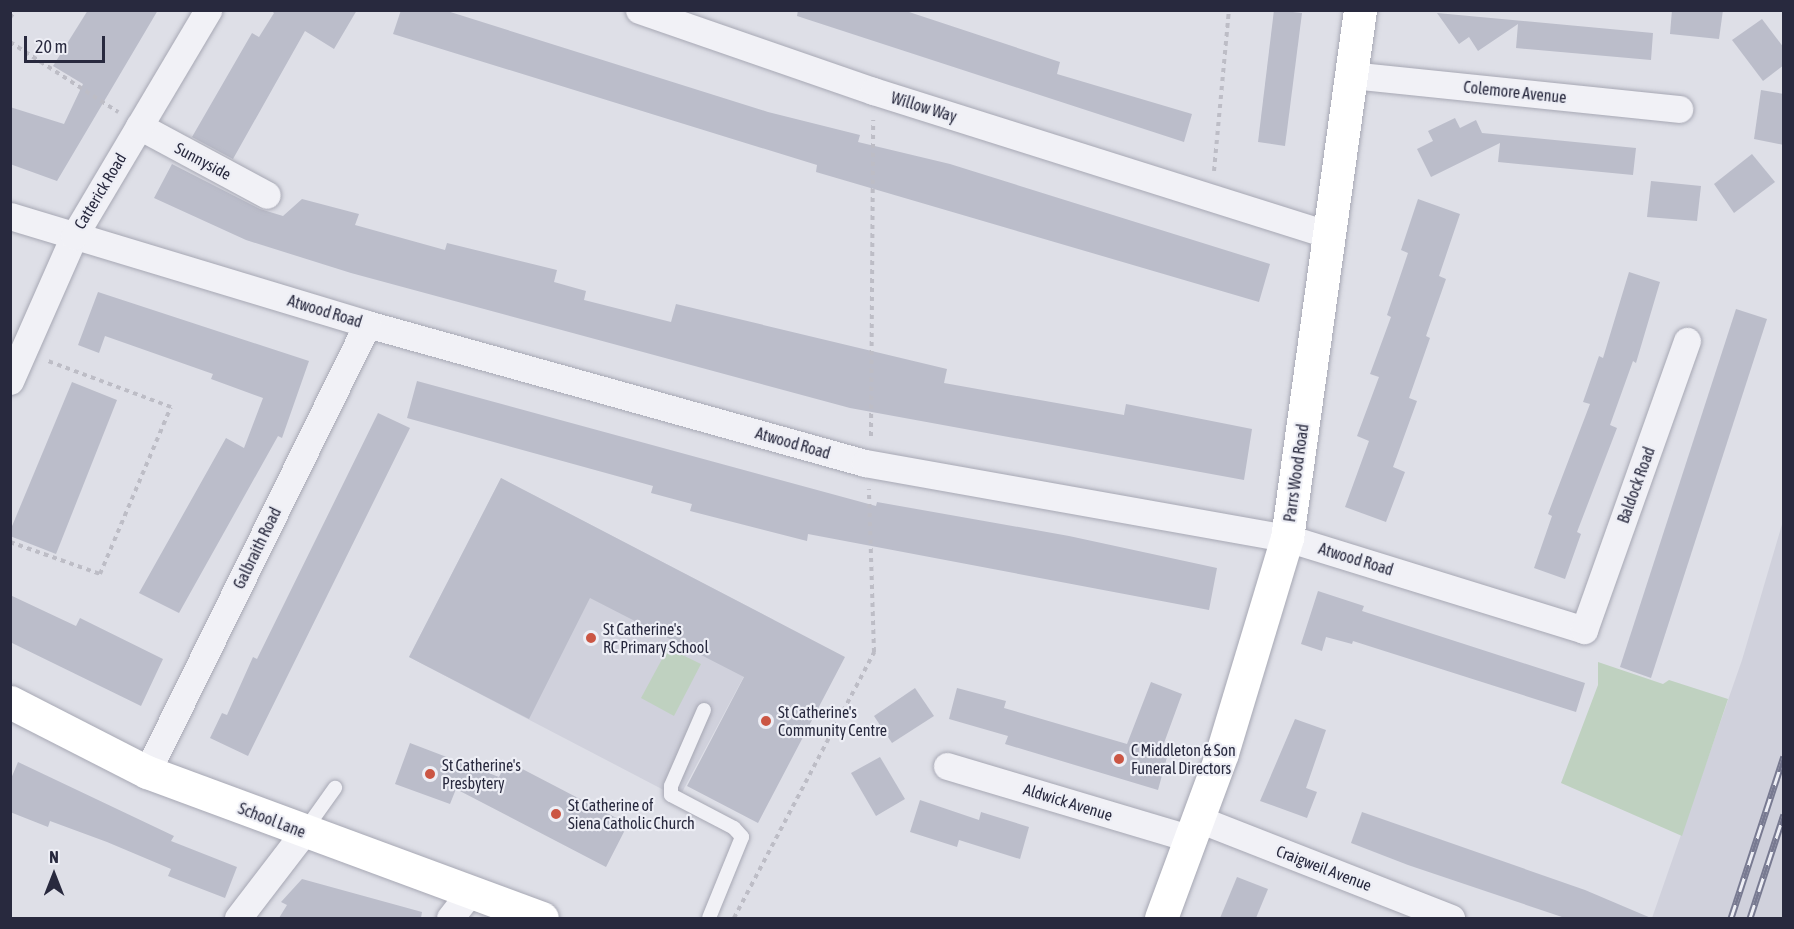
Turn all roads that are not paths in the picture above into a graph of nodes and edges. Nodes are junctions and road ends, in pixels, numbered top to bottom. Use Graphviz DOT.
graph roads {
  1 [pos="208,10"];
  2 [pos="639,10"];
  3 [pos="1360,10"];
  4 [pos="1351,75"];
  5 [pos="1679,109"];
  6 [pos="139,126"];
  7 [pos="267,195"];
  8 [pos="10,216"];
  9 [pos="1330,235"];
  10 [pos="74,236"];
  11 [pos="367,324"];
  12 [pos="1687,341"];
  13 [pos="10,381"];
  14 [pos="1287,538"];
  15 [pos="1584,630"];
  16 [pos="10,702"];
  17 [pos="704,710"];
  18 [pos="947,766"];
  19 [pos="147,772"];
  20 [pos="335,788"];
  21 [pos="1193,828"];
  22 [pos="304,832"];
  23 [pos="470,892"];
  24 [pos="238,918"];
  25 [pos="450,918"];
  26 [pos="542,918"];
  27 [pos="709,918"];
  28 [pos="1161,918"];
  29 [pos="1451,918"];
  1 -- 6 [label="street, Catterick Road"];
  2 -- 9 [label="street, Willow Way"];
  3 -- 4 [label="street, Parrs Wood Road"];
  4 -- 5 [label="street, Colemore Avenue"];
  4 -- 9 [label="street, Parrs Wood Road"];
  6 -- 7 [label="street, Sunnyside"];
  6 -- 10 [label="street, Catterick Road"];
  8 -- 10 [label="street, Atwood Road"];
  9 -- 14 [label="street, Parrs Wood Road"];
  10 -- 11 [label="street, Atwood Road"];
  10 -- 13 [label="street, Catterick Road"];
  11 -- 14 [label="street, Atwood Road"];
  11 -- 19 [label="street, Galbraith Road"];
  12 -- 15 [label="street, Baldock Road"];
  14 -- 15 [label="street, Atwood Road"];
  14 -- 21 [label="street, Parrs Wood Road"];
  16 -- 19 [label="street, School Lane"];
  17 -- 27 [label="lane"];
  18 -- 21 [label="street, Aldwick Avenue"];
  19 -- 22 [label="street, School Lane"];
  20 -- 22 [label="lane"];
  21 -- 28 [label="street, Parrs Wood Road"];
  21 -- 29 [label="street, Craigweil Avenue"];
  22 -- 23 [label="street, School Lane"];
  22 -- 24 [label="street"];
  23 -- 25 [label="street"];
  23 -- 26 [label="street, School Lane"];
}
